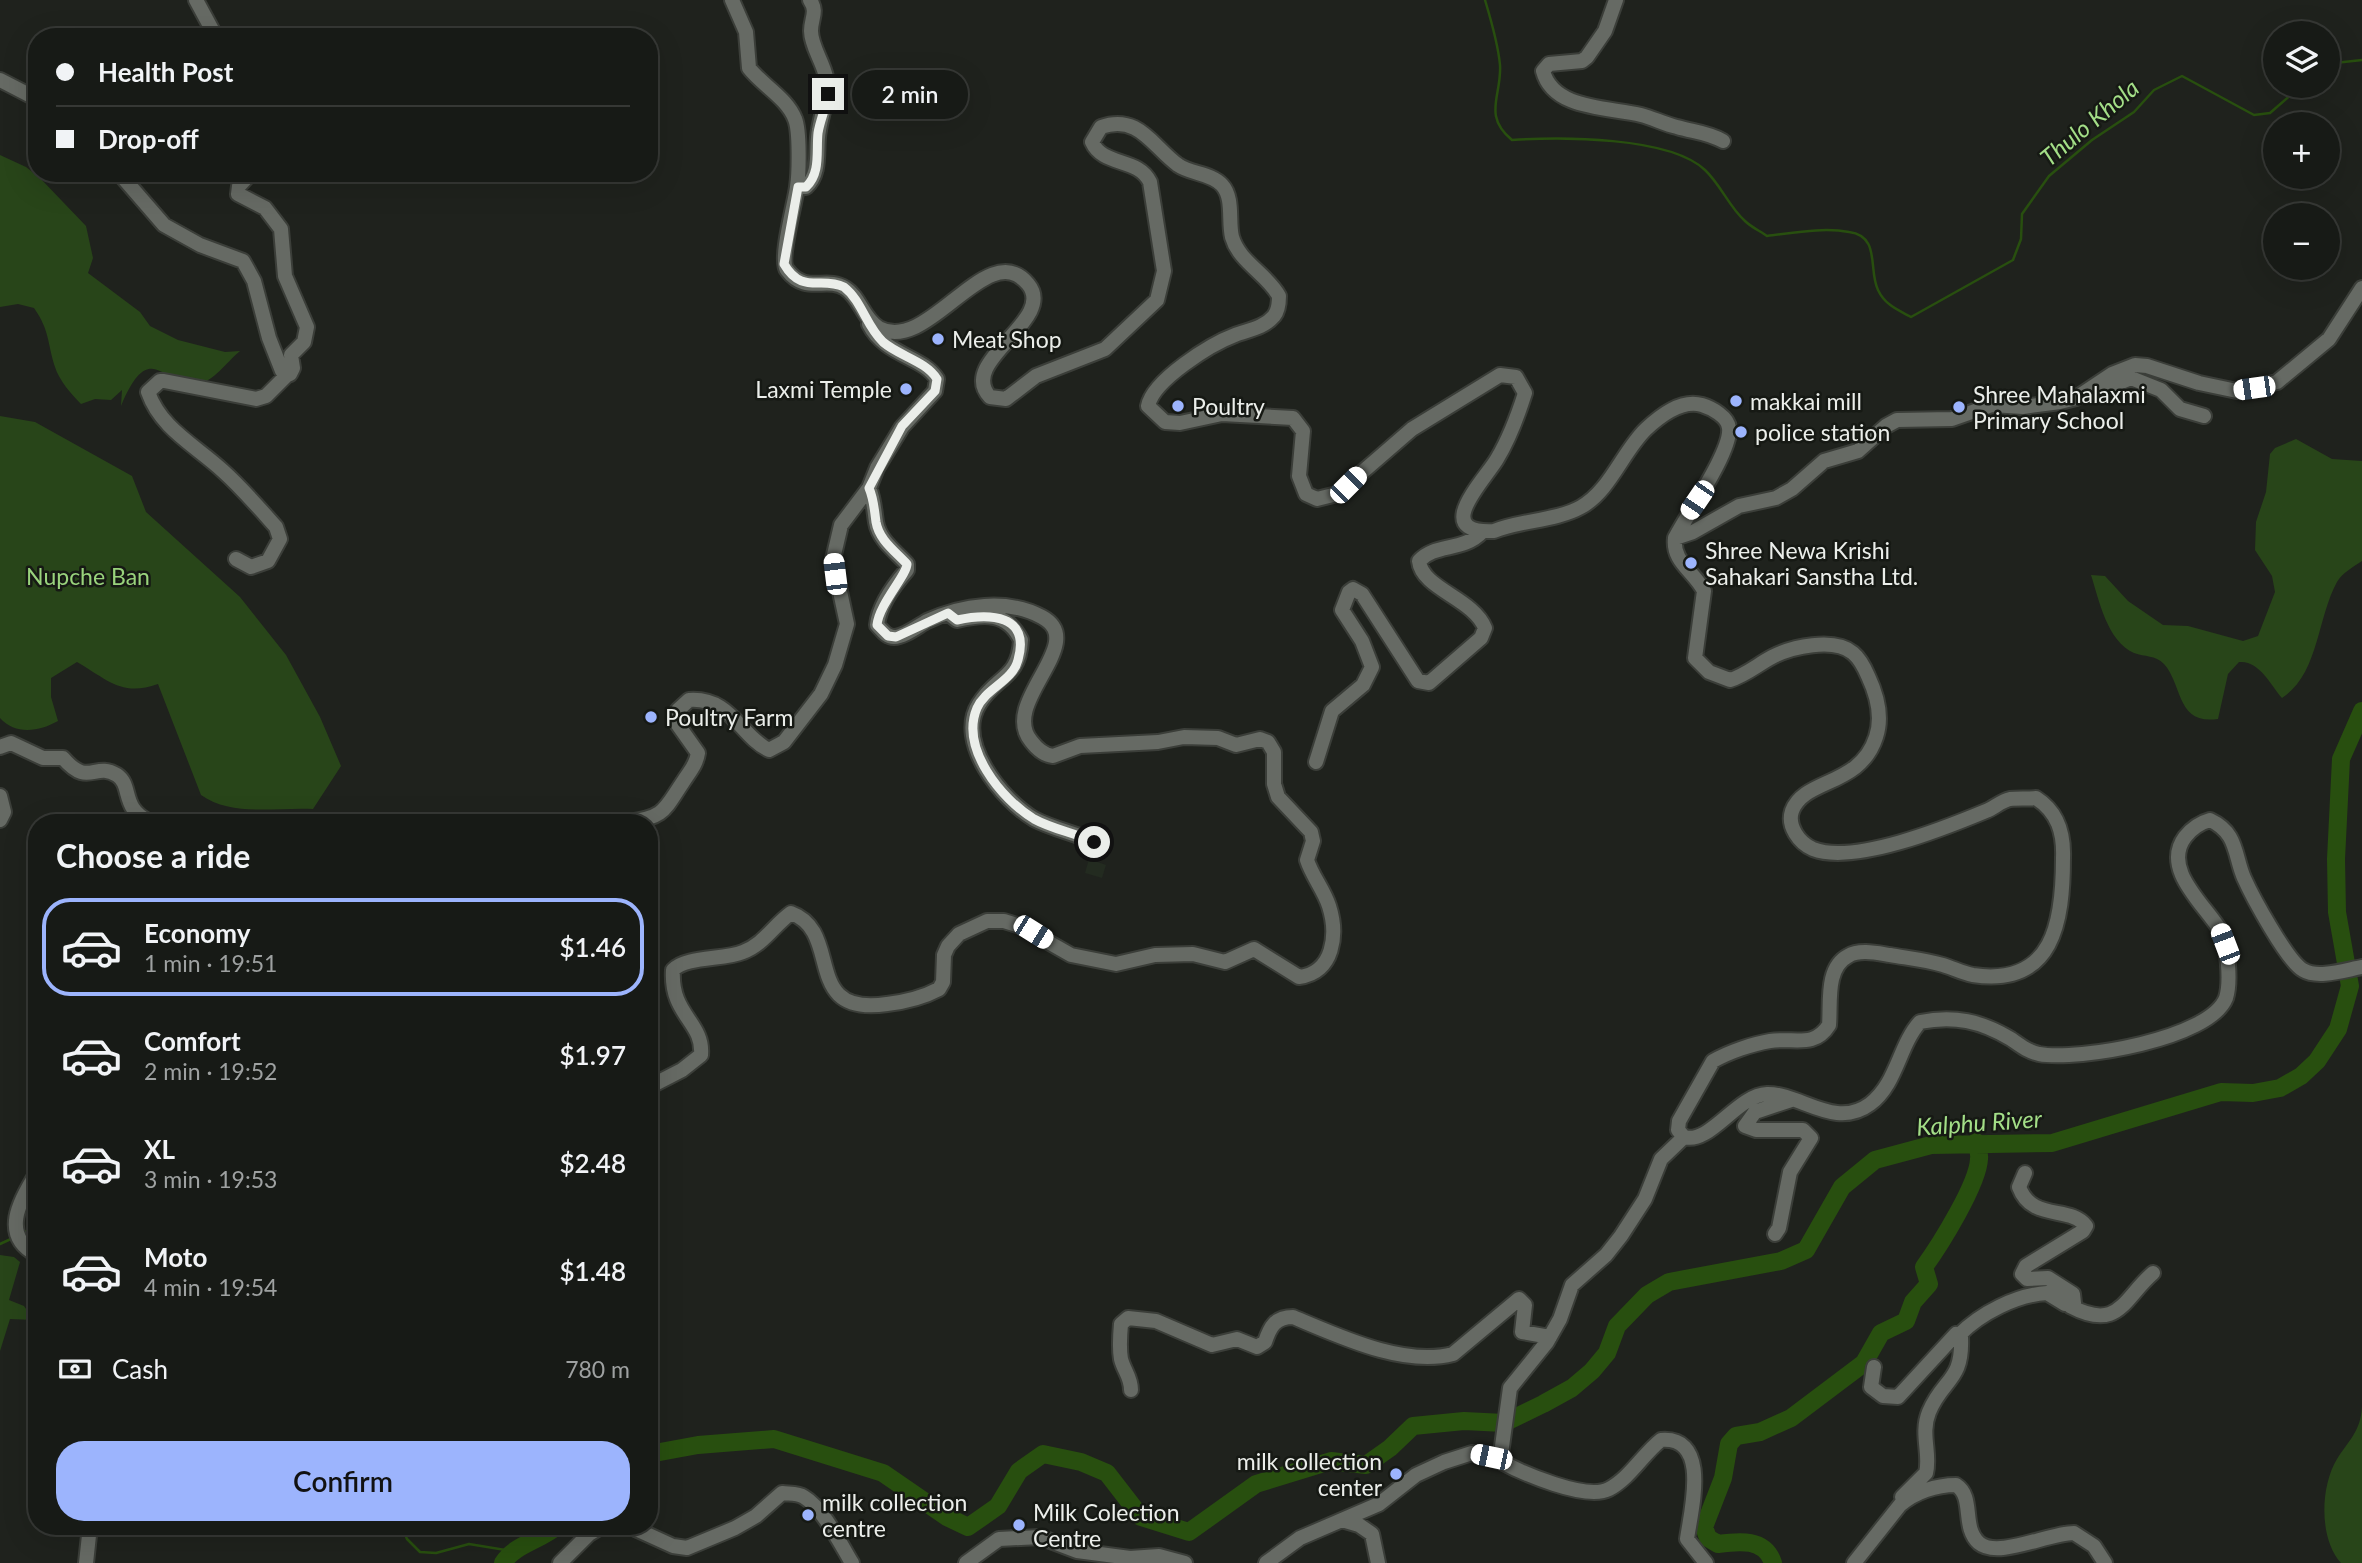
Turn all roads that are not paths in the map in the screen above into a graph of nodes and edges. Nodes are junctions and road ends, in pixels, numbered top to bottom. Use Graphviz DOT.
graph roads {
  1 [pos="196,0"];
  2 [pos="732,0"];
  3 [pos="810,0"];
  4 [pos="1616,0"];
  5 [pos="211,28"];
  6 [pos="0,80"];
  7 [pos="28,94"];
  8 [pos="1723,141"];
  9 [pos="127,182"];
  10 [pos="243,182"];
  11 [pos="798,187"];
  12 [pos="2362,288"];
  13 [pos="864,313"];
  14 [pos="287,375"];
  15 [pos="2076,398"];
  16 [pos="2204,416"];
  17 [pos="869,488"];
  18 [pos="1482,532"];
  19 [pos="1675,538"];
  20 [pos="236,559"];
  21 [pos="948,613"];
  22 [pos="0,747"];
  23 [pos="1316,762"];
  24 [pos="0,796"];
  25 [pos="138,814"];
  26 [pos="657,814"];
  27 [pos="0,820"];
  28 [pos="1094,842"];
  29 [pos="2362,967"];
  30 [pos="658,1082"];
  31 [pos="1791,1100"];
  32 [pos="1684,1137"];
  33 [pos="2025,1173"];
  34 [pos="28,1186"];
  35 [pos="1775,1234"];
  36 [pos="28,1251"];
  37 [pos="2152,1273"];
  38 [pos="2070,1306"];
  39 [pos="1959,1335"];
  40 [pos="1550,1337"];
  41 [pos="1874,1367"];
  42 [pos="1131,1391"];
  43 [pos="1500,1461"];
  44 [pos="1900,1505"];
  45 [pos="1342,1520"];
  46 [pos="89,1535"];
  47 [pos="588,1535"];
  48 [pos="650,1535"];
  49 [pos="86,1563"];
  50 [pos="560,1563"];
  51 [pos="852,1563"];
  52 [pos="966,1563"];
  53 [pos="1185,1563"];
  54 [pos="1266,1563"];
  55 [pos="1378,1563"];
  56 [pos="1706,1563"];
  57 [pos="1854,1563"];
  58 [pos="2105,1563"];
  1 -- 5 [label="street"];
  2 -- 11 [label="street"];
  3 -- 11 [label="street"];
  4 -- 8 [label="street"];
  6 -- 7 [label="street"];
  9 -- 14 [label="street"];
  10 -- 14 [label="street"];
  11 -- 13 [label="street"];
  12 -- 15 [label="street"];
  13 -- 17 [label="street"];
  13 -- 18 [label="street"];
  14 -- 20 [label="street"];
  15 -- 16 [label="street"];
  15 -- 19 [label="street"];
  17 -- 21 [label="street"];
  17 -- 26 [label="street"];
  18 -- 19 [label="street"];
  18 -- 23 [label="street"];
  19 -- 32 [label="street"];
  21 -- 28 [label="street"];
  21 -- 30 [label="street"];
  22 -- 25 [label="street"];
  24 -- 27 [label="street"];
  29 -- 31 [label="street"];
  31 -- 32 [label="street"];
  31 -- 35 [label="street"];
  32 -- 40 [label="street"];
  33 -- 38 [label="street"];
  34 -- 36 [label="street"];
  37 -- 38 [label="street"];
  38 -- 39 [label="street"];
  39 -- 41 [label="street"];
  39 -- 44 [label="street"];
  40 -- 42 [label="street"];
  40 -- 43 [label="street"];
  43 -- 45 [label="street"];
  43 -- 56 [label="street"];
  44 -- 57 [label="street"];
  44 -- 58 [label="street"];
  45 -- 54 [label="street"];
  45 -- 55 [label="street"];
  46 -- 49 [label="street"];
  47 -- 50 [label="street"];
  48 -- 51 [label="street"];
  52 -- 53 [label="street"];
}
